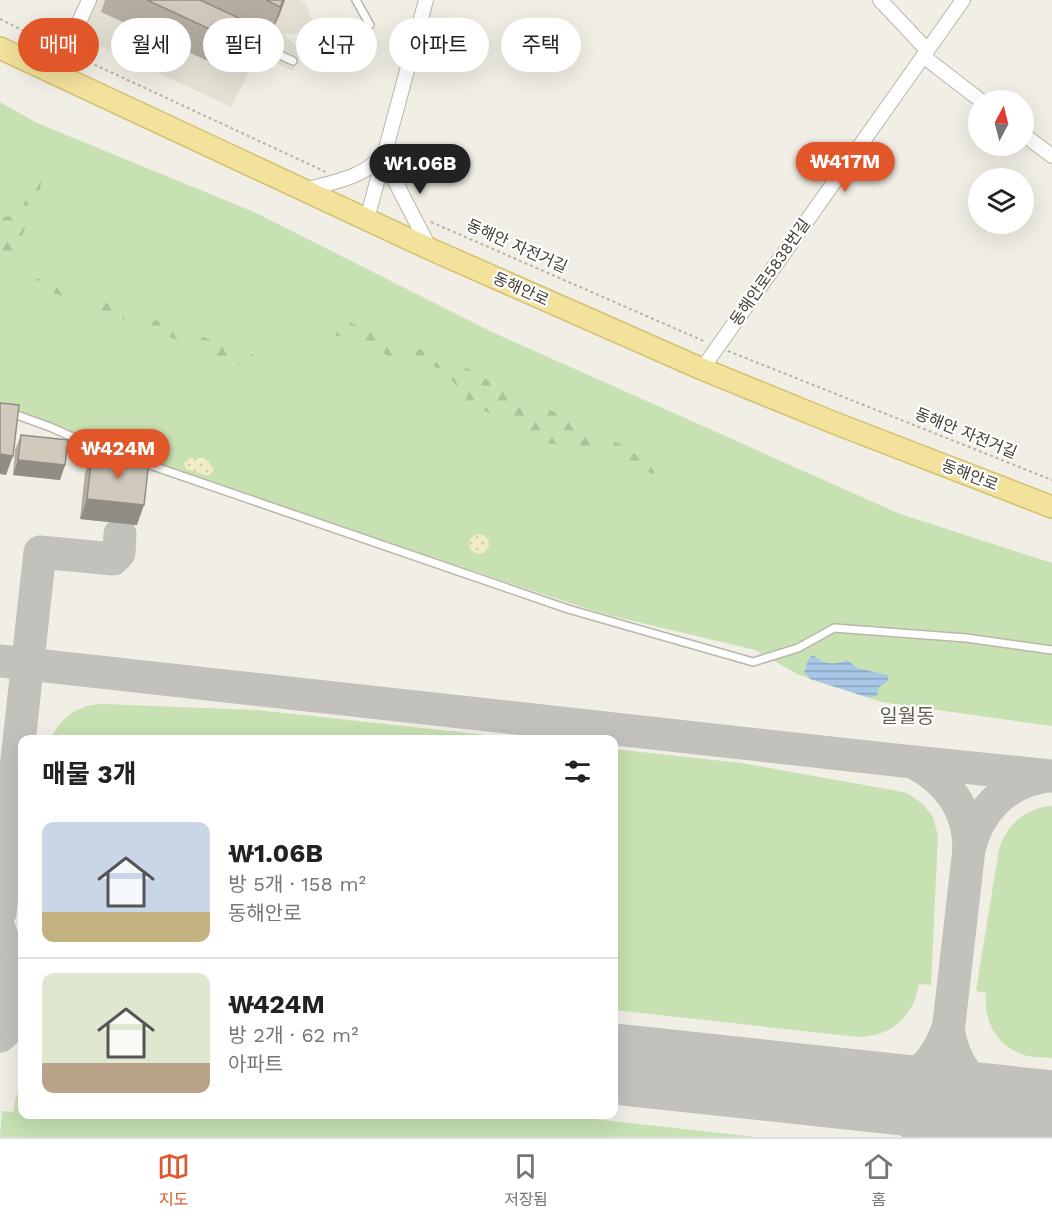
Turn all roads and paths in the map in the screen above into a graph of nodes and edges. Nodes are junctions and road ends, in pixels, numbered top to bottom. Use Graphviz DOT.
graph roads {
  1 [pos="89,0"];
  2 [pos="356,0"];
  3 [pos="426,0"];
  4 [pos="880,0"];
  5 [pos="963,0"];
  6 [pos="81,18"];
  7 [pos="366,18"];
  8 [pos="0,19"];
  9 [pos="18,28"];
  10 [pos="0,48"];
  11 [pos="925,53"];
  12 [pos="284,57"];
  13 [pos="293,61"];
  14 [pos="99,66"];
  15 [pos="56,72"];
  16 [pos="55,75"];
  17 [pos="968,90"];
  18 [pos="1034,142"];
  19 [pos="385,152"];
  20 [pos="1052,156"];
  21 [pos="329,173"];
  22 [pos="304,190"];
  23 [pos="367,219"];
  24 [pos="426,219"];
  25 [pos="430,249"];
  26 [pos="717,347"];
  27 [pos="702,369"];
  28 [pos="0,409"];
  29 [pos="1052,480"];
  30 [pos="1052,507"];
  31 [pos="1052,650"];
  1 -- 6 [label="street"];
  2 -- 7 [label="lane"];
  3 -- 19 [label="street"];
  4 -- 11 [label="street"];
  5 -- 11 [label="street, 동해안로5838번길"];
  8 -- 9 [label="path"];
  10 -- 16 [label="main road, 동해안로"];
  11 -- 17 [label="street"];
  11 -- 26 [label="street, 동해안로5838번길"];
  12 -- 13 [label="lane"];
  14 -- 21 [label="path"];
  15 -- 16 [label="street"];
  16 -- 22 [label="main road, 동해안로"];
  18 -- 20 [label="street"];
  19 -- 22 [label="street"];
  19 -- 23 [label="street"];
  19 -- 25 [label="street"];
  22 -- 23 [label="main road, 동해안로"];
  23 -- 25 [label="main road, 동해안로"];
  24 -- 26 [label="path, 동해안 자전거길"];
  25 -- 27 [label="main road, 동해안로"];
  26 -- 27 [label="street, 동해안로5838번길"];
  26 -- 29 [label="path, 동해안 자전거길"];
  27 -- 30 [label="main road, 동해안로"];
  28 -- 31 [label="lane"];
}
